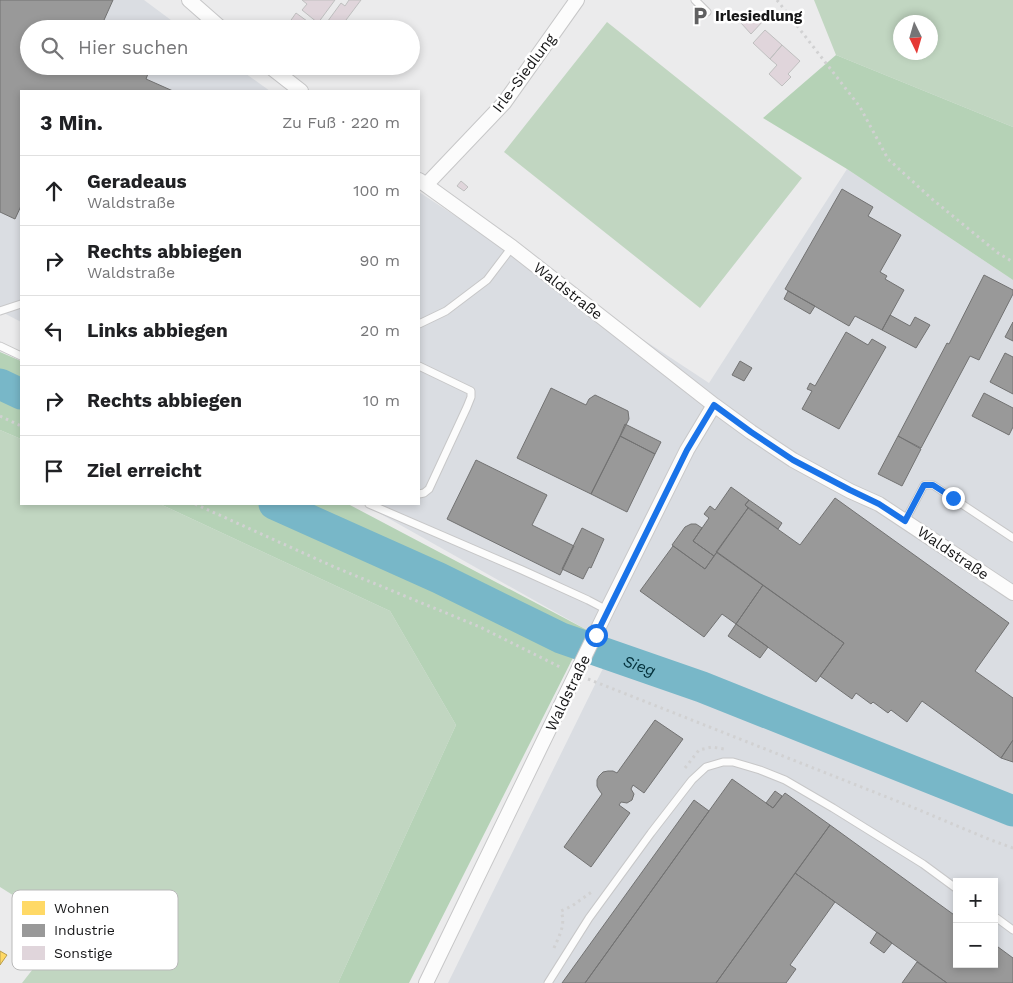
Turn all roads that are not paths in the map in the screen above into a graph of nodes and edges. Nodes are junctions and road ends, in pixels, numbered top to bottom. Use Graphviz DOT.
graph roads {
  1 [pos="190,0"];
  2 [pos="577,0"];
  3 [pos="695,0"];
  4 [pos="707,12"];
  5 [pos="212,20"];
  6 [pos="281,75"];
  7 [pos="300,90"];
  8 [pos="422,183"];
  9 [pos="512,248"];
  10 [pos="20,304"];
  11 [pos="0,311"];
  12 [pos="420,324"];
  13 [pos="0,346"];
  14 [pos="20,356"];
  15 [pos="420,366"];
  16 [pos="714,405"];
  17 [pos="420,494"];
  18 [pos="371,505"];
  19 [pos="905,521"];
  20 [pos="1013,538"];
  21 [pos="1013,592"];
  22 [pos="607,610"];
  23 [pos="953,886"];
  24 [pos="998,919"];
  25 [pos="1013,930"];
  26 [pos="426,983"];
  27 [pos="548,983"];
  1 -- 5 [label="street"];
  2 -- 8 [label="street, Irle-Siedlung"];
  3 -- 4 [label="lane"];
  6 -- 7 [label="street"];
  8 -- 9 [label="street, Waldstraße"];
  9 -- 12 [label="lane"];
  9 -- 16 [label="street, Waldstraße"];
  10 -- 11 [label="lane"];
  13 -- 14 [label="lane"];
  15 -- 17 [label="lane"];
  16 -- 19 [label="street, Waldstraße"];
  16 -- 22 [label="street, Waldstraße"];
  18 -- 22 [label="lane"];
  19 -- 20 [label="lane"];
  19 -- 21 [label="street, Waldstraße"];
  22 -- 26 [label="street, Waldstraße"];
  23 -- 27 [label="lane"];
  24 -- 25 [label="lane"];
}
